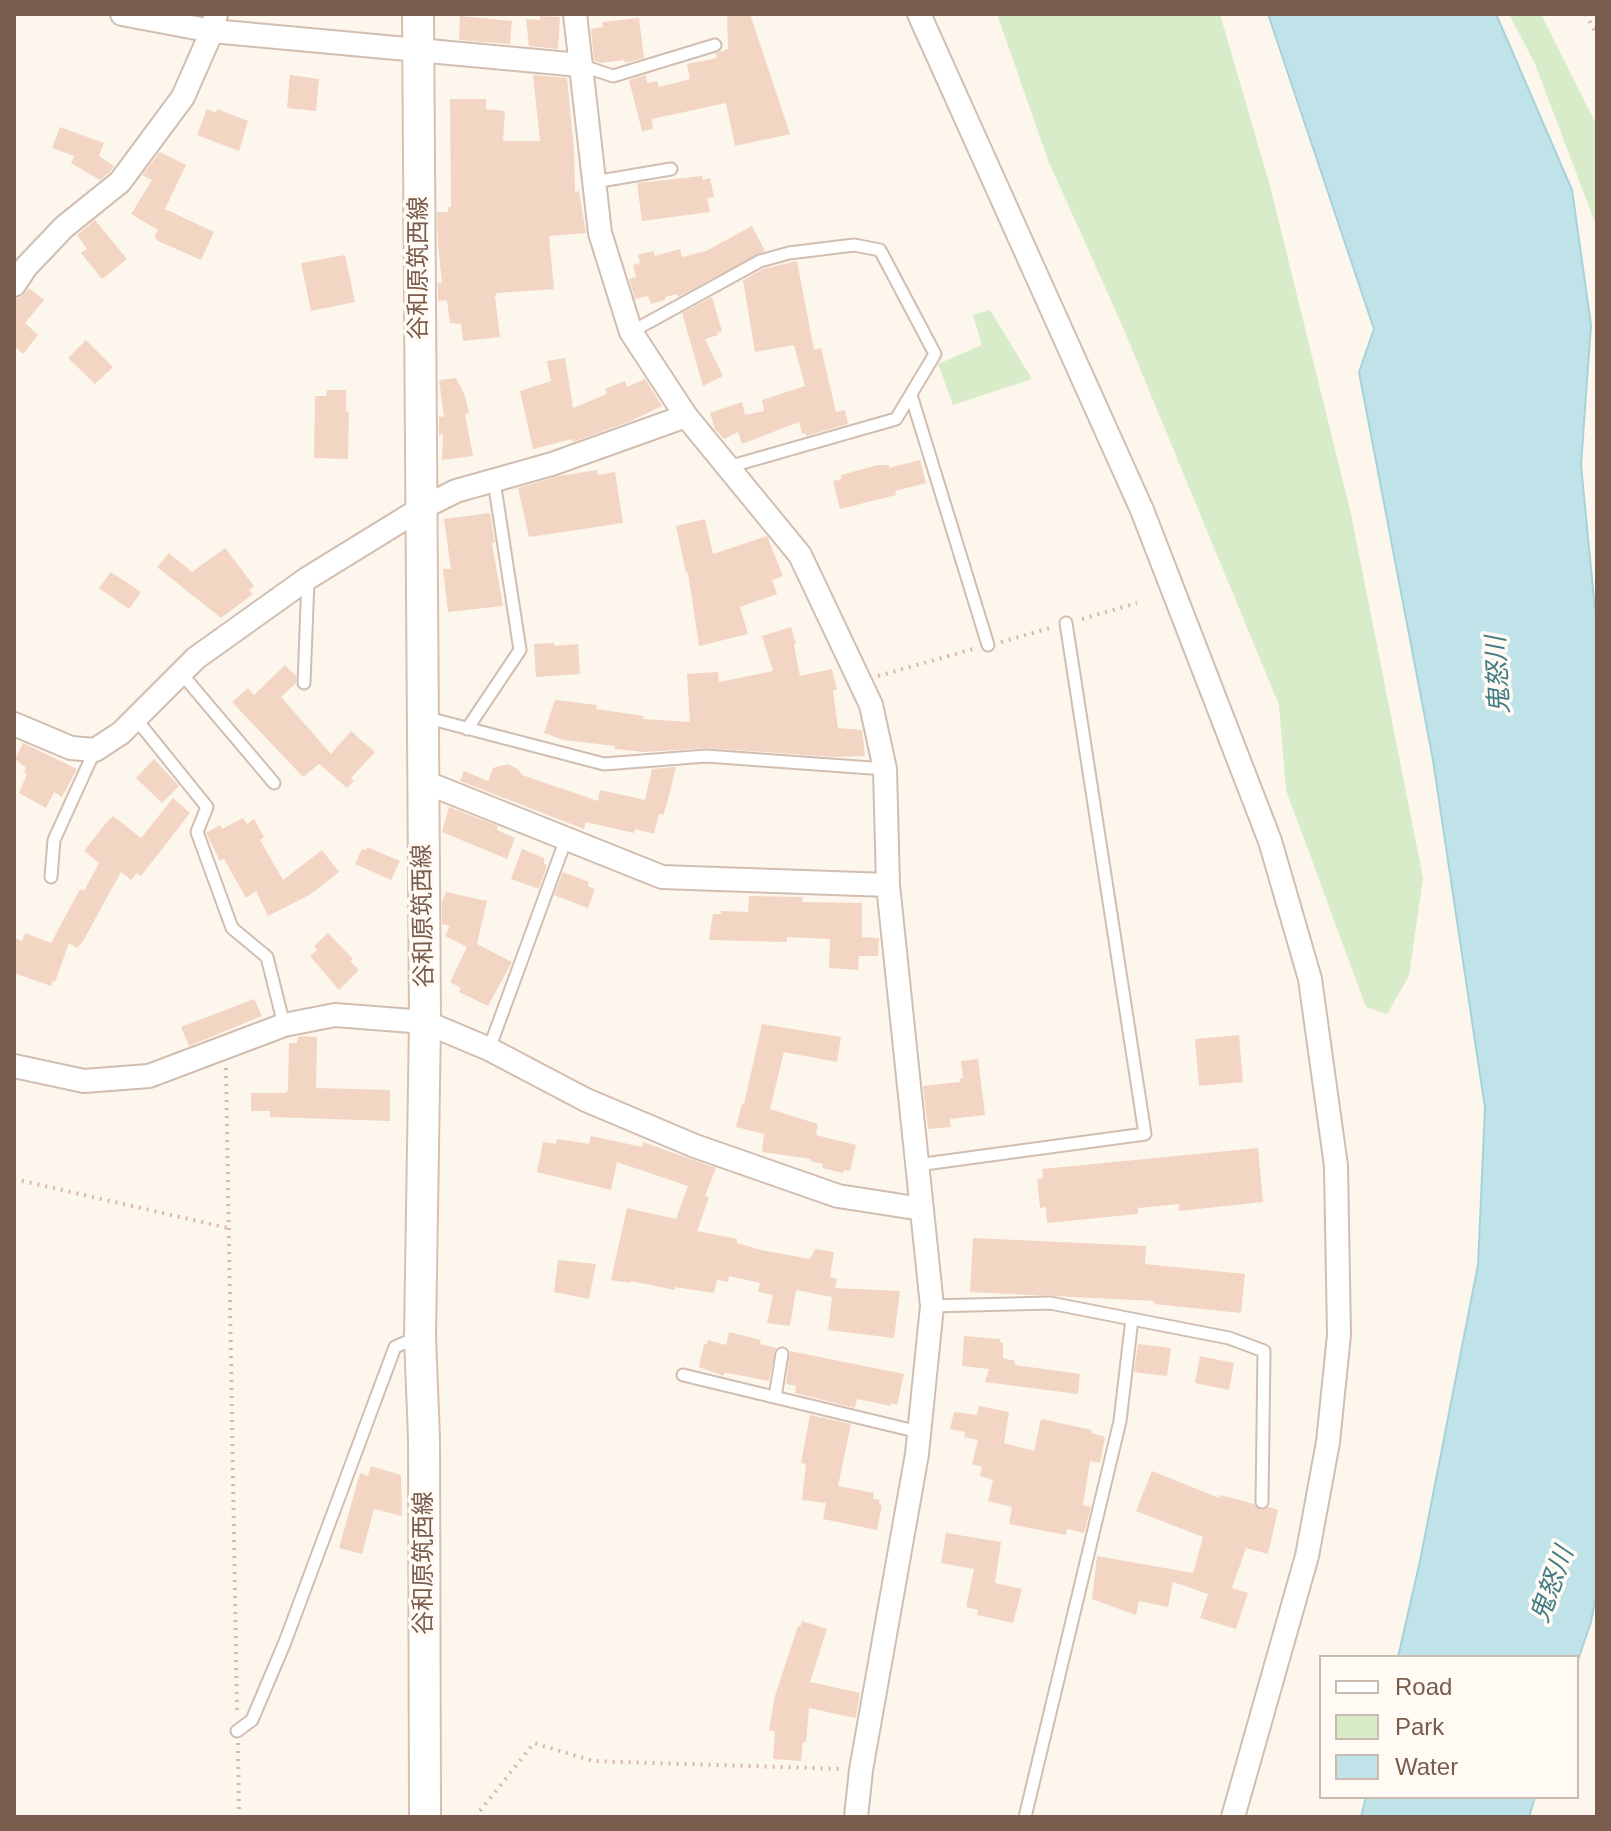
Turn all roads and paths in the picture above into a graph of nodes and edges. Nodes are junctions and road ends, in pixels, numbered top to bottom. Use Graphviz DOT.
graph roads {
  1 [pos="122,14"];
  2 [pos="418,14"];
  3 [pos="575,14"];
  4 [pos="919,14"];
  5 [pos="1586,14"];
  6 [pos="214,22"];
  7 [pos="1597,36"];
  8 [pos="715,45"];
  9 [pos="418,49"];
  10 [pos="580,65"];
  11 [pos="671,169"];
  12 [pos="594,182"];
  13 [pos="14,285"];
  14 [pos="631,332"];
  15 [pos="911,395"];
  16 [pos="686,416"];
  17 [pos="728,467"];
  18 [pos="494,481"];
  19 [pos="420,509"];
  20 [pos="308,578"];
  21 [pos="1066,623"];
  22 [pos="988,645"];
  23 [pos="181,673"];
  24 [pos="304,683"];
  25 [pos="422,716"];
  26 [pos="136,719"];
  27 [pos="14,724"];
  28 [pos="467,729"];
  29 [pos="95,750"];
  30 [pos="885,769"];
  31 [pos="422,781"];
  32 [pos="274,783"];
  33 [pos="566,839"];
  34 [pos="51,877"];
  35 [pos="888,885"];
  36 [pos="425,1022"];
  37 [pos="284,1025"];
  38 [pos="225,1047"];
  39 [pos="489,1049"];
  40 [pos="14,1066"];
  41 [pos="917,1165"];
  42 [pos="14,1179"];
  43 [pos="922,1209"];
  44 [pos="228,1228"];
  45 [pos="932,1306"];
  46 [pos="1132,1319"];
  47 [pos="420,1336"];
  48 [pos="782,1354"];
  49 [pos="683,1375"];
  50 [pos="775,1397"];
  51 [pos="919,1432"];
  52 [pos="1262,1502"];
  53 [pos="237,1731"];
  54 [pos="861,1770"];
  55 [pos="239,1817"];
  56 [pos="425,1817"];
  57 [pos="475,1817"];
  58 [pos="856,1817"];
  59 [pos="1025,1817"];
  60 [pos="1233,1817"];
  1 -- 6 [label="street"];
  2 -- 9 [label="main road, 谷和原筑西線"];
  3 -- 10 [label="street"];
  4 -- 60 [label="street"];
  5 -- 7 [label="path"];
  6 -- 9 [label="street"];
  6 -- 13 [label="street"];
  8 -- 10 [label="lane"];
  9 -- 10 [label="street"];
  9 -- 19 [label="main road, 谷和原筑西線"];
  10 -- 12 [label="street"];
  11 -- 12 [label="lane"];
  12 -- 14 [label="street"];
  14 -- 15 [label="lane"];
  14 -- 16 [label="street"];
  15 -- 17 [label="lane"];
  15 -- 22 [label="lane"];
  16 -- 17 [label="street"];
  16 -- 18 [label="street"];
  17 -- 30 [label="street"];
  18 -- 19 [label="street"];
  18 -- 28 [label="lane"];
  19 -- 20 [label="street"];
  19 -- 25 [label="main road, 谷和原筑西線"];
  20 -- 23 [label="street"];
  20 -- 24 [label="lane"];
  21 -- 41 [label="lane"];
  23 -- 26 [label="street"];
  23 -- 32 [label="lane"];
  25 -- 28 [label="lane"];
  25 -- 31 [label="main road, 谷和原筑西線"];
  26 -- 29 [label="street"];
  26 -- 37 [label="lane"];
  27 -- 29 [label="street"];
  28 -- 30 [label="lane"];
  29 -- 34 [label="lane"];
  30 -- 35 [label="street"];
  31 -- 33 [label="street"];
  31 -- 36 [label="main road, 谷和原筑西線"];
  33 -- 35 [label="street"];
  33 -- 39 [label="lane"];
  35 -- 41 [label="street"];
  36 -- 37 [label="street"];
  36 -- 39 [label="street"];
  36 -- 47 [label="main road, 谷和原筑西線"];
  37 -- 38 [label="street"];
  38 -- 40 [label="street"];
  38 -- 44 [label="path"];
  39 -- 43 [label="street"];
  41 -- 43 [label="street"];
  42 -- 44 [label="path"];
  43 -- 45 [label="street"];
  44 -- 53 [label="path"];
  45 -- 46 [label="lane"];
  45 -- 51 [label="street"];
  46 -- 52 [label="lane"];
  46 -- 59 [label="lane"];
  47 -- 53 [label="lane"];
  47 -- 56 [label="main road, 谷和原筑西線"];
  48 -- 50 [label="lane"];
  49 -- 50 [label="lane"];
  50 -- 51 [label="lane"];
  51 -- 54 [label="street"];
  53 -- 55 [label="path"];
  54 -- 57 [label="path"];
  54 -- 58 [label="street"];
}
